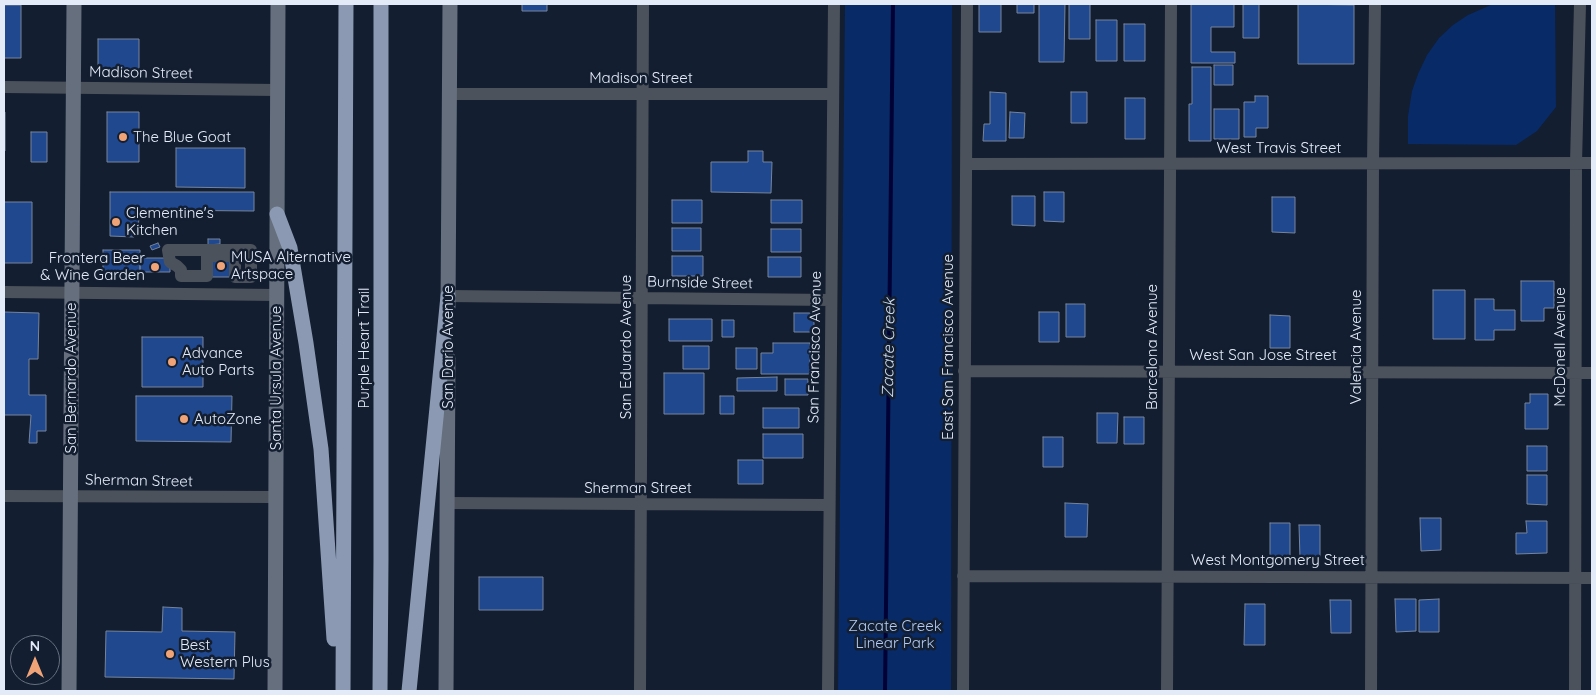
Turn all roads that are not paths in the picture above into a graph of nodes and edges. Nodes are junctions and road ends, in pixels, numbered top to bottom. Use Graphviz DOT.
graph roads {
  1 [pos="74,4"];
  2 [pos="278,4"];
  3 [pos="346,4"];
  4 [pos="382,4"];
  5 [pos="450,4"];
  6 [pos="643,4"];
  7 [pos="834,4"];
  8 [pos="967,4"];
  9 [pos="1170,4"];
  10 [pos="1375,4"];
  11 [pos="1580,4"];
  12 [pos="4,87"];
  13 [pos="73,88"];
  14 [pos="277,90"];
  15 [pos="449,94"];
  16 [pos="642,94"];
  17 [pos="833,94"];
  18 [pos="1576,163"];
  19 [pos="1592,163"];
  20 [pos="966,164"];
  21 [pos="1169,164"];
  22 [pos="1373,164"];
  23 [pos="276,214"];
  24 [pos="207,276"];
  25 [pos="4,292"];
  26 [pos="72,292"];
  27 [pos="276,295"];
  28 [pos="448,296"];
  29 [pos="642,299"];
  30 [pos="831,300"];
  31 [pos="964,370"];
  32 [pos="1168,371"];
  33 [pos="1372,372"];
  34 [pos="1576,373"];
  35 [pos="1592,373"];
  36 [pos="4,496"];
  37 [pos="71,496"];
  38 [pos="275,497"];
  39 [pos="447,503"];
  40 [pos="642,504"];
  41 [pos="830,505"];
  42 [pos="963,576"];
  43 [pos="1167,576"];
  44 [pos="1371,577"];
  45 [pos="1575,578"];
  46 [pos="1592,578"];
  47 [pos="69,691"];
  48 [pos="275,691"];
  49 [pos="338,691"];
  50 [pos="343,691"];
  51 [pos="380,691"];
  52 [pos="409,691"];
  53 [pos="446,691"];
  54 [pos="640,691"];
  55 [pos="828,691"];
  56 [pos="963,691"];
  57 [pos="1167,691"];
  58 [pos="1371,691"];
  59 [pos="1575,691"];
  1 -- 13 [label="main road, San Bernardo Avenue"];
  2 -- 14 [label="main road, Santa Ursula Avenue"];
  3 -- 50 [label="highway, Purple Heart Trail"];
  4 -- 51 [label="highway, Purple Heart Trail"];
  5 -- 15 [label="main road, San Dario Avenue"];
  6 -- 16 [label="street, San Eduardo Avenue"];
  7 -- 17 [label="street, San Francisco Avenue"];
  8 -- 20 [label="street, East San Francisco Avenue"];
  9 -- 21 [label="street, Barcelona Avenue"];
  10 -- 22 [label="street, Valencia Avenue"];
  11 -- 18 [label="street, McDonell Avenue"];
  12 -- 13 [label="street, Madison Street"];
  13 -- 14 [label="street, Madison Street"];
  13 -- 26 [label="main road, San Bernardo Avenue"];
  14 -- 23 [label="main road, Santa Ursula Avenue"];
  15 -- 16 [label="street, Madison Street"];
  15 -- 28 [label="main road, San Dario Avenue"];
  16 -- 17 [label="street, Madison Street"];
  16 -- 29 [label="street, San Eduardo Avenue"];
  17 -- 30 [label="street, San Francisco Avenue"];
  18 -- 19 [label="street, West Travis Street"];
  18 -- 22 [label="street, West Travis Street"];
  18 -- 34 [label="street, McDonell Avenue"];
  20 -- 21 [label="street, West Travis Street"];
  20 -- 31 [label="street, East San Francisco Avenue"];
  21 -- 22 [label="street, West Travis Street"];
  21 -- 32 [label="street, Barcelona Avenue"];
  22 -- 33 [label="street, Valencia Avenue"];
  23 -- 27 [label="main road, Santa Ursula Avenue"];
  23 -- 49 [label="highway"];
  24 -- 24 [label="street"];
  25 -- 26 [label="street"];
  26 -- 27 [label="street"];
  26 -- 37 [label="main road, San Bernardo Avenue"];
  27 -- 38 [label="main road, Santa Ursula Avenue"];
  28 -- 29 [label="street, Burnside Street"];
  28 -- 39 [label="main road, San Dario Avenue"];
  28 -- 52 [label="highway"];
  29 -- 30 [label="street, Burnside Street"];
  29 -- 40 [label="street, San Eduardo Avenue"];
  30 -- 41 [label="street, San Francisco Avenue"];
  31 -- 32 [label="street, West San Jose Street"];
  31 -- 42 [label="street, East San Francisco Avenue"];
  32 -- 33 [label="street, West San Jose Street"];
  32 -- 43 [label="street, Barcelona Avenue"];
  33 -- 34 [label="street, West San Jose Street"];
  33 -- 44 [label="street, Valencia Avenue"];
  34 -- 35 [label="street, West San Jose Street"];
  34 -- 45 [label="street, McDonell Avenue"];
  36 -- 37 [label="street, Sherman Street"];
  37 -- 38 [label="street, Sherman Street"];
  37 -- 47 [label="main road, San Bernardo Avenue"];
  38 -- 48 [label="main road, Santa Ursula Avenue"];
  39 -- 40 [label="street, Sherman Street"];
  39 -- 53 [label="main road, San Dario Avenue"];
  40 -- 41 [label="street, Sherman Street"];
  40 -- 54 [label="street, San Eduardo Avenue"];
  41 -- 55 [label="street, San Francisco Avenue"];
  42 -- 43 [label="street, West Montgomery Street"];
  42 -- 56 [label="street, East San Francisco Avenue"];
  43 -- 44 [label="street, West Montgomery Street"];
  43 -- 57 [label="street, Barcelona Avenue"];
  44 -- 45 [label="street, West Montgomery Street"];
  44 -- 58 [label="street, Valencia Avenue"];
  45 -- 46 [label="street, West Montgomery Street"];
  45 -- 59 [label="street, McDonell Avenue"];
}
